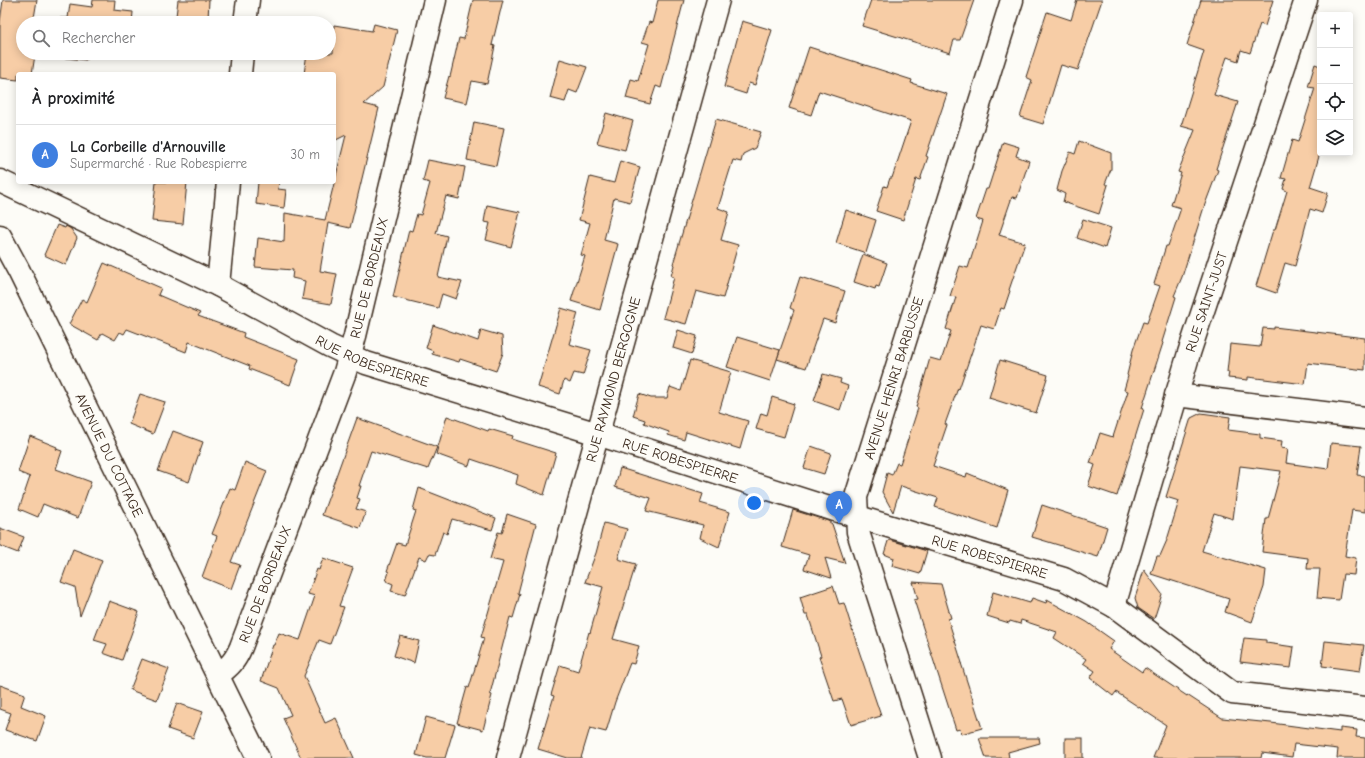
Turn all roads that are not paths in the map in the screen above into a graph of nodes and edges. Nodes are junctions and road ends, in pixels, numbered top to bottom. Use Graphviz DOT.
graph roads {
  1 [pos="248,0"];
  2 [pos="435,0"];
  3 [pos="718,0"];
  4 [pos="1012,0"];
  5 [pos="1306,0"];
  6 [pos="246,16"];
  7 [pos="241,60"];
  8 [pos="240,72"];
  9 [pos="0,182"];
  10 [pos="228,184"];
  11 [pos="0,238"];
  12 [pos="218,285"];
  13 [pos="350,355"];
  14 [pos="1176,395"];
  15 [pos="1365,418"];
  16 [pos="598,434"];
  17 [pos="858,516"];
  18 [pos="1114,606"];
  19 [pos="218,675"];
  20 [pos="1365,708"];
  21 [pos="258,758"];
  22 [pos="508,758"];
  23 [pos="930,758"];
  1 -- 6 [label="street"];
  2 -- 13 [label="street, RUE DE BORDEAUX"];
  3 -- 16 [label="street, RUE RAYMOND BERGOGNE"];
  4 -- 17 [label="street, AVENUE HENRI BARBUSSE"];
  5 -- 14 [label="street, RUE SAINT-JUST"];
  7 -- 8 [label="street"];
  9 -- 12 [label="street, RUE ROBESPIERRE"];
  10 -- 12 [label="street"];
  11 -- 19 [label="street, AVENUE DU COTTAGE"];
  12 -- 13 [label="street, RUE ROBESPIERRE"];
  13 -- 16 [label="street, RUE ROBESPIERRE"];
  13 -- 19 [label="street, RUE DE BORDEAUX"];
  14 -- 15 [label="street"];
  14 -- 18 [label="street, RUE SAINT-JUST"];
  16 -- 17 [label="street, RUE ROBESPIERRE"];
  16 -- 22 [label="street, RUE RAYMOND BERGOGNE"];
  17 -- 18 [label="street, RUE ROBESPIERRE"];
  17 -- 23 [label="street, AVENUE HENRI BARBUSSE"];
  18 -- 20 [label="street, RUE ROBESPIERRE"];
  19 -- 21 [label="street, AVENUE DU COTTAGE"];
}
